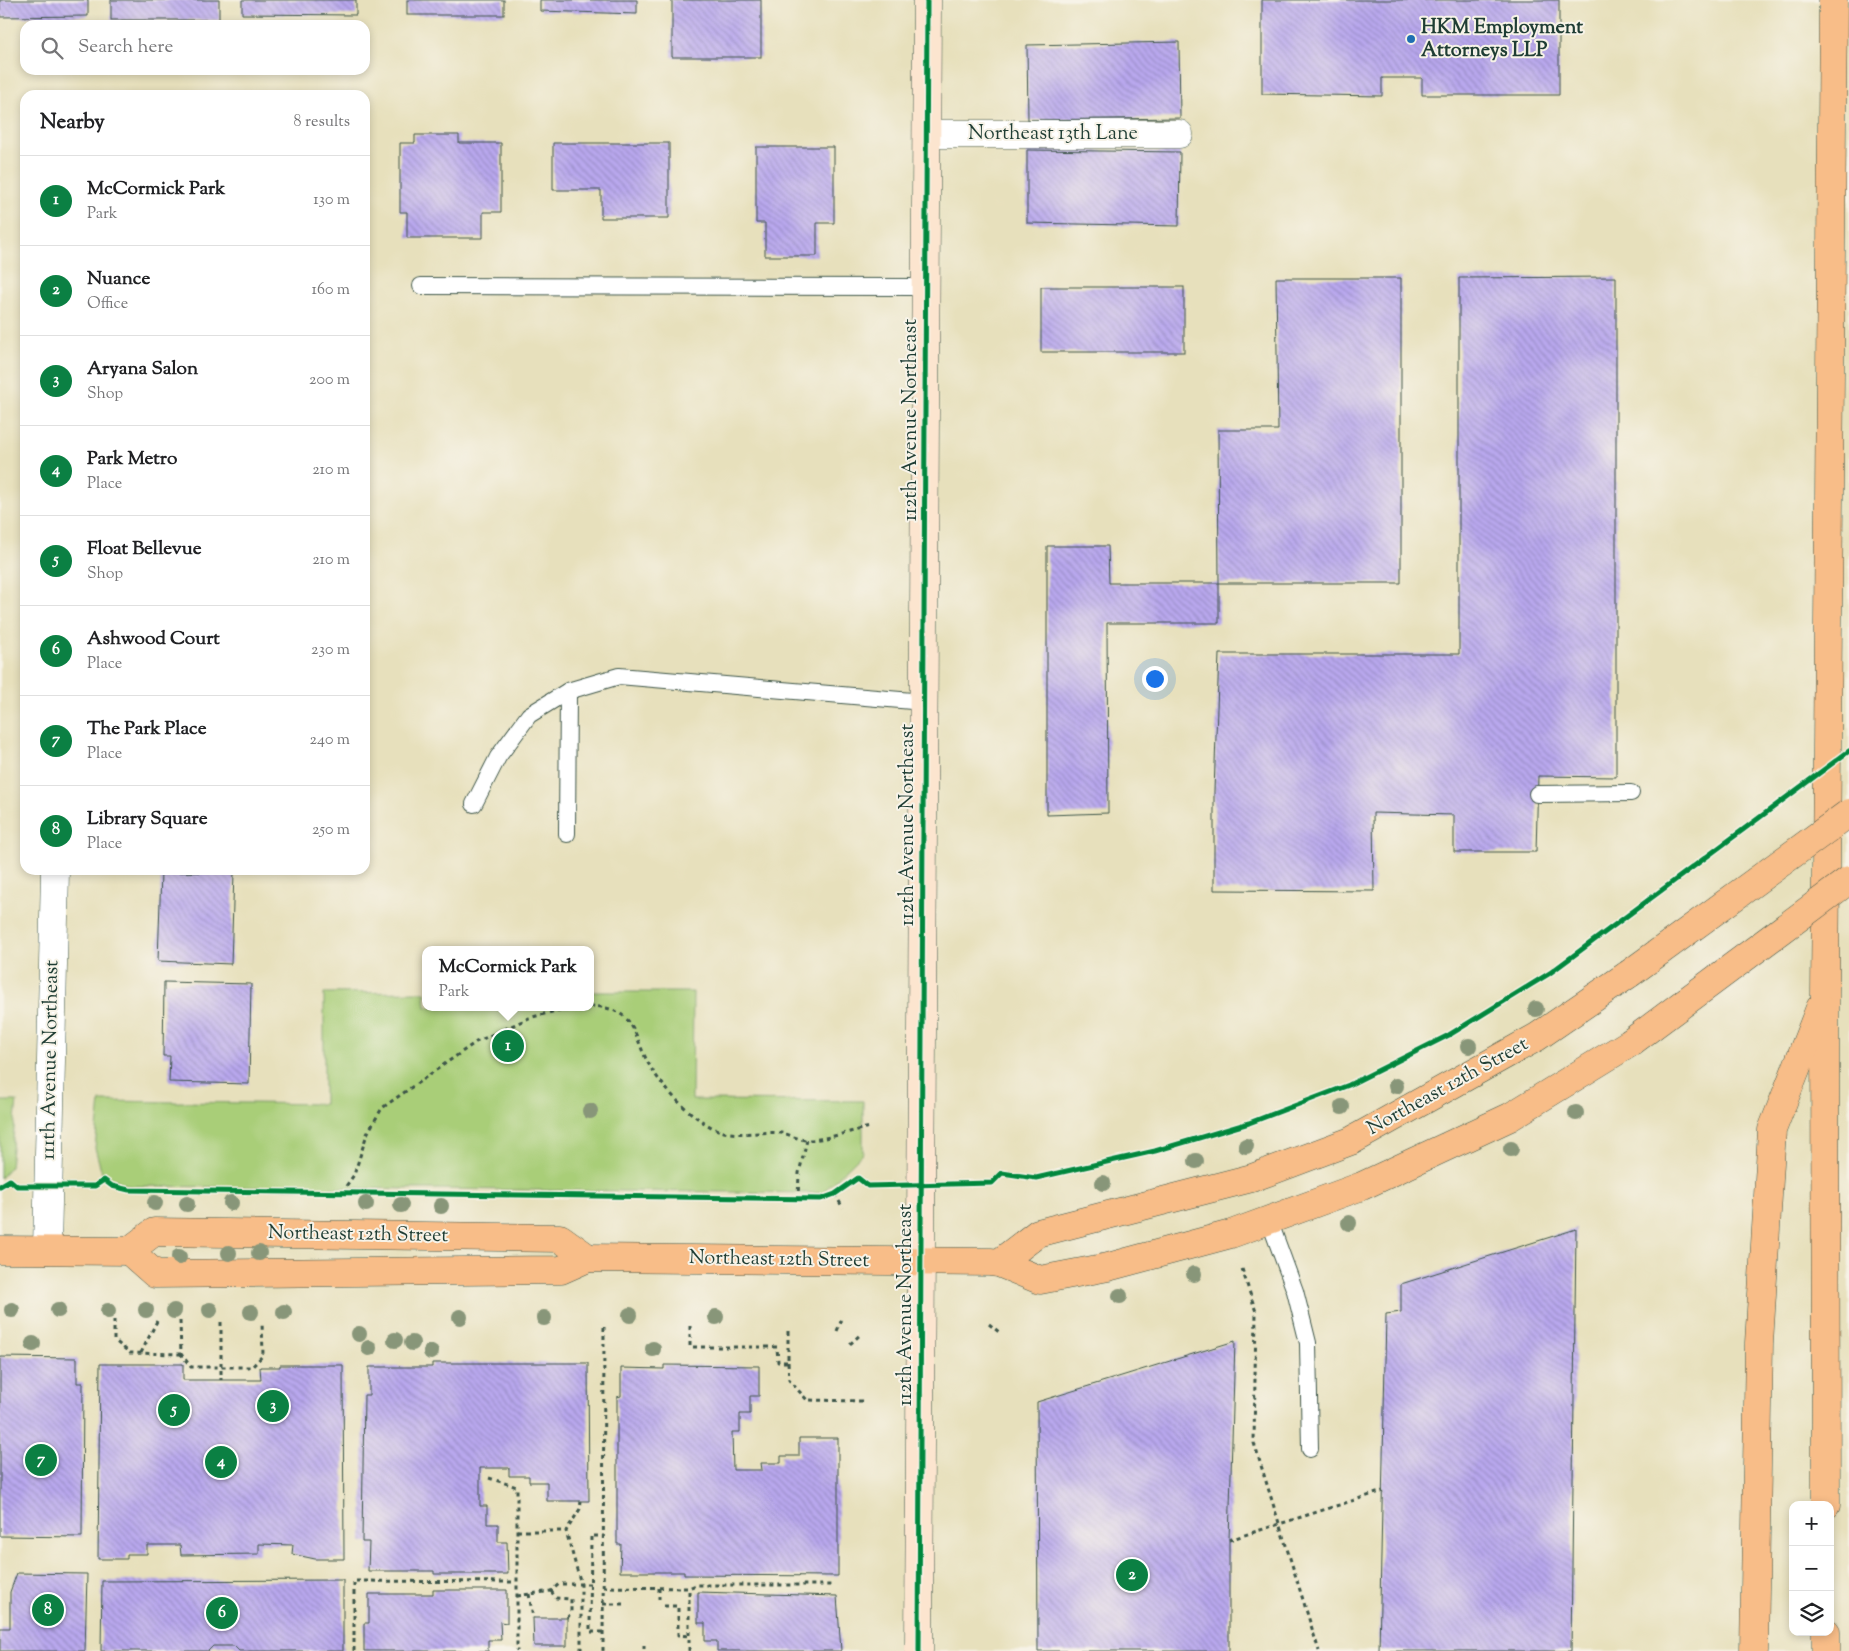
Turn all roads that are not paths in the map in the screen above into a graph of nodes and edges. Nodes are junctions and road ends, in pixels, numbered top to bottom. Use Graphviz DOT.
graph roads {
  1 [pos="927,0"];
  2 [pos="1833,0"];
  3 [pos="926,134"];
  4 [pos="1179,134"];
  5 [pos="421,286"];
  6 [pos="926,287"];
  7 [pos="568,691"];
  8 [pos="924,702"];
  9 [pos="1631,793"];
  10 [pos="1537,794"];
  11 [pos="474,804"];
  12 [pos="1849,813"];
  13 [pos="567,834"];
  14 [pos="55,875"];
  15 [pos="1849,880"];
  16 [pos="1826,995"];
  17 [pos="1269,1220"];
  18 [pos="0,1250"];
  19 [pos="47,1250"];
  20 [pos="129,1251"];
  21 [pos="588,1258"];
  22 [pos="921,1263"];
  23 [pos="1000,1263"];
  24 [pos="1310,1449"];
  25 [pos="1826,1501"];
  26 [pos="1826,1636"];
  27 [pos="919,1651"];
  28 [pos="1754,1651"];
  29 [pos="1826,1651"];
  1 -- 3 [label="main road, 112th Avenue Northeast"];
  2 -- 16 [label="main road"];
  3 -- 4 [label="street, Northeast 13th Lane"];
  3 -- 6 [label="main road, 112th Avenue Northeast"];
  5 -- 6 [label="lane"];
  6 -- 8 [label="main road, 112th Avenue Northeast"];
  7 -- 8 [label="lane"];
  7 -- 11 [label="lane"];
  7 -- 13 [label="lane"];
  8 -- 22 [label="main road, 112th Avenue Northeast"];
  9 -- 10 [label="lane"];
  12 -- 23 [label="main road, Northeast 12th Street, bridge"];
  14 -- 19 [label="street, 111th Avenue Northeast"];
  15 -- 17 [label="main road, Northeast 12th Street, bridge"];
  16 -- 25 [label="main road"];
  16 -- 28 [label="main road"];
  17 -- 23 [label="main road, Northeast 12th Street"];
  17 -- 24 [label="lane"];
  18 -- 19 [label="main road"];
  19 -- 20 [label="main road"];
  20 -- 21 [label="main road, Northeast 12th Street"];
  20 -- 21 [label="main road, Northeast 12th Street"];
  21 -- 22 [label="main road, Northeast 12th Street"];
  22 -- 23 [label="main road, Northeast 12th Street"];
  22 -- 27 [label="main road, 112th Avenue Northeast"];
  26 -- 29 [label="main road"];
}
